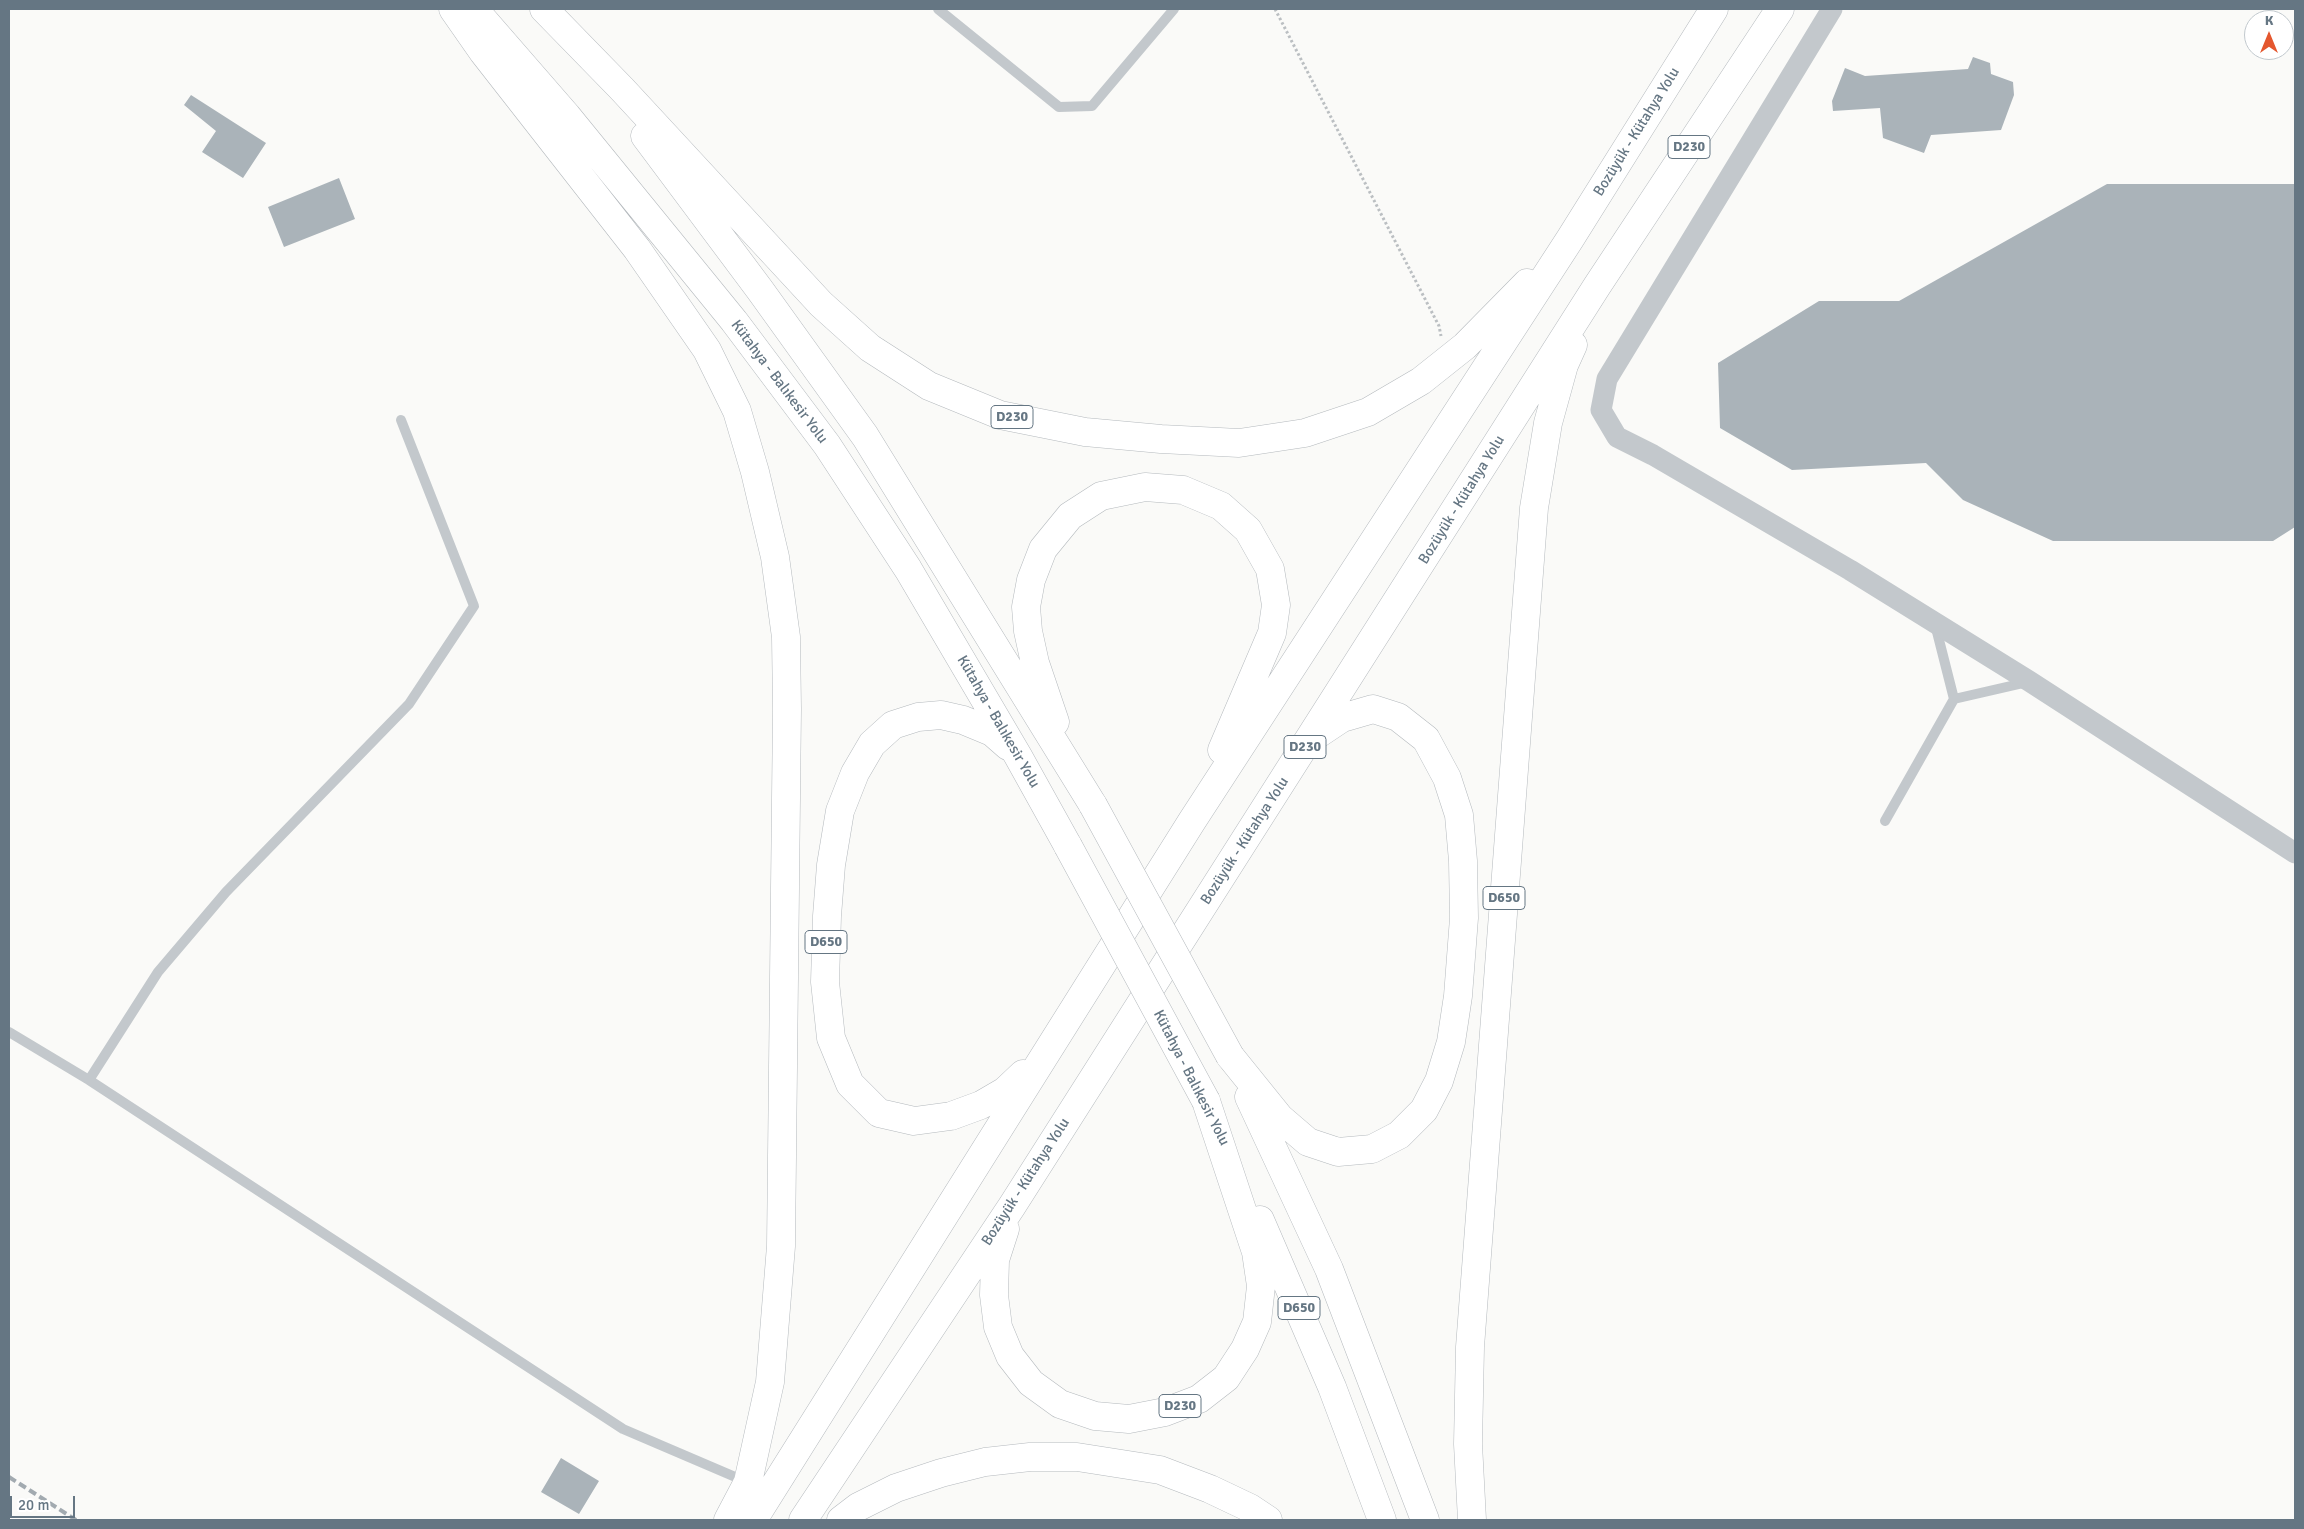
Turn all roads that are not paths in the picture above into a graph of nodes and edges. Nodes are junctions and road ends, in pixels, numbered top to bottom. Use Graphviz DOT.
graph roads {
  1 [pos="453,9"];
  2 [pos="474,9"];
  3 [pos="534,9"];
  4 [pos="544,9"];
  5 [pos="938,9"];
  6 [pos="1174,9"];
  7 [pos="1714,9"];
  8 [pos="1780,9"];
  9 [pos="1832,9"];
  10 [pos="1570,239"];
  11 [pos="1597,286"];
  12 [pos="401,420"];
  13 [pos="1934,623"];
  14 [pos="2029,682"];
  15 [pos="1954,699"];
  16 [pos="1310,739"];
  17 [pos="1018,756"];
  18 [pos="1093,805"];
  19 [pos="1192,821"];
  20 [pos="1885,821"];
  21 [pos="2295,853"];
  22 [pos="9,1032"];
  23 [pos="1043,1056"];
  24 [pos="1230,1056"];
  25 [pos="89,1080"];
  26 [pos="1206,1101"];
  27 [pos="1012,1206"];
  28 [pos="748,1482"];
  29 [pos="728,1520"];
  30 [pos="753,1520"];
  31 [pos="802,1520"];
  32 [pos="841,1520"];
  33 [pos="1268,1520"];
  34 [pos="1382,1520"];
  35 [pos="1425,1520"];
  36 [pos="1472,1520"];
  1 -- 28 [label="highway"];
  2 -- 17 [label="highway, Kütahya - Balıkesir Yolu / D230"];
  3 -- 18 [label="highway"];
  4 -- 10 [label="highway, D230"];
  5 -- 6 [label="lane"];
  7 -- 10 [label="highway, Bozüyük - Kütahya Yolu / D230"];
  8 -- 11 [label="highway, Bozüyük - Kütahya Yolu / D230"];
  9 -- 13 [label="street"];
  10 -- 19 [label="highway, Bozüyük - Kütahya Yolu / D230"];
  11 -- 16 [label="highway, Bozüyük - Kütahya Yolu / D230"];
  11 -- 36 [label="highway, D650"];
  12 -- 25 [label="lane"];
  13 -- 14 [label="street"];
  13 -- 15 [label="lane"];
  14 -- 15 [label="lane"];
  14 -- 21 [label="street"];
  15 -- 20 [label="lane"];
  16 -- 24 [label="highway"];
  16 -- 27 [label="highway, Bozüyük - Kütahya Yolu / D230"];
  17 -- 23 [label="highway, D650"];
  17 -- 26 [label="highway, Kütahya - Balıkesir Yolu / D230, bridge"];
  18 -- 19 [label="highway"];
  18 -- 24 [label="highway, bridge"];
  19 -- 23 [label="highway, Bozüyük - Kütahya Yolu / D230"];
  22 -- 25 [label="lane"];
  23 -- 30 [label="highway, Bozüyük - Kütahya Yolu"];
  24 -- 35 [label="highway"];
  25 -- 28 [label="lane"];
  26 -- 27 [label="highway, D230"];
  26 -- 34 [label="highway, Kütahya - Balıkesir Yolu / D650"];
  27 -- 31 [label="highway, Bozüyük - Kütahya Yolu"];
  28 -- 29 [label="highway"];
  32 -- 33 [label="highway"];
}
